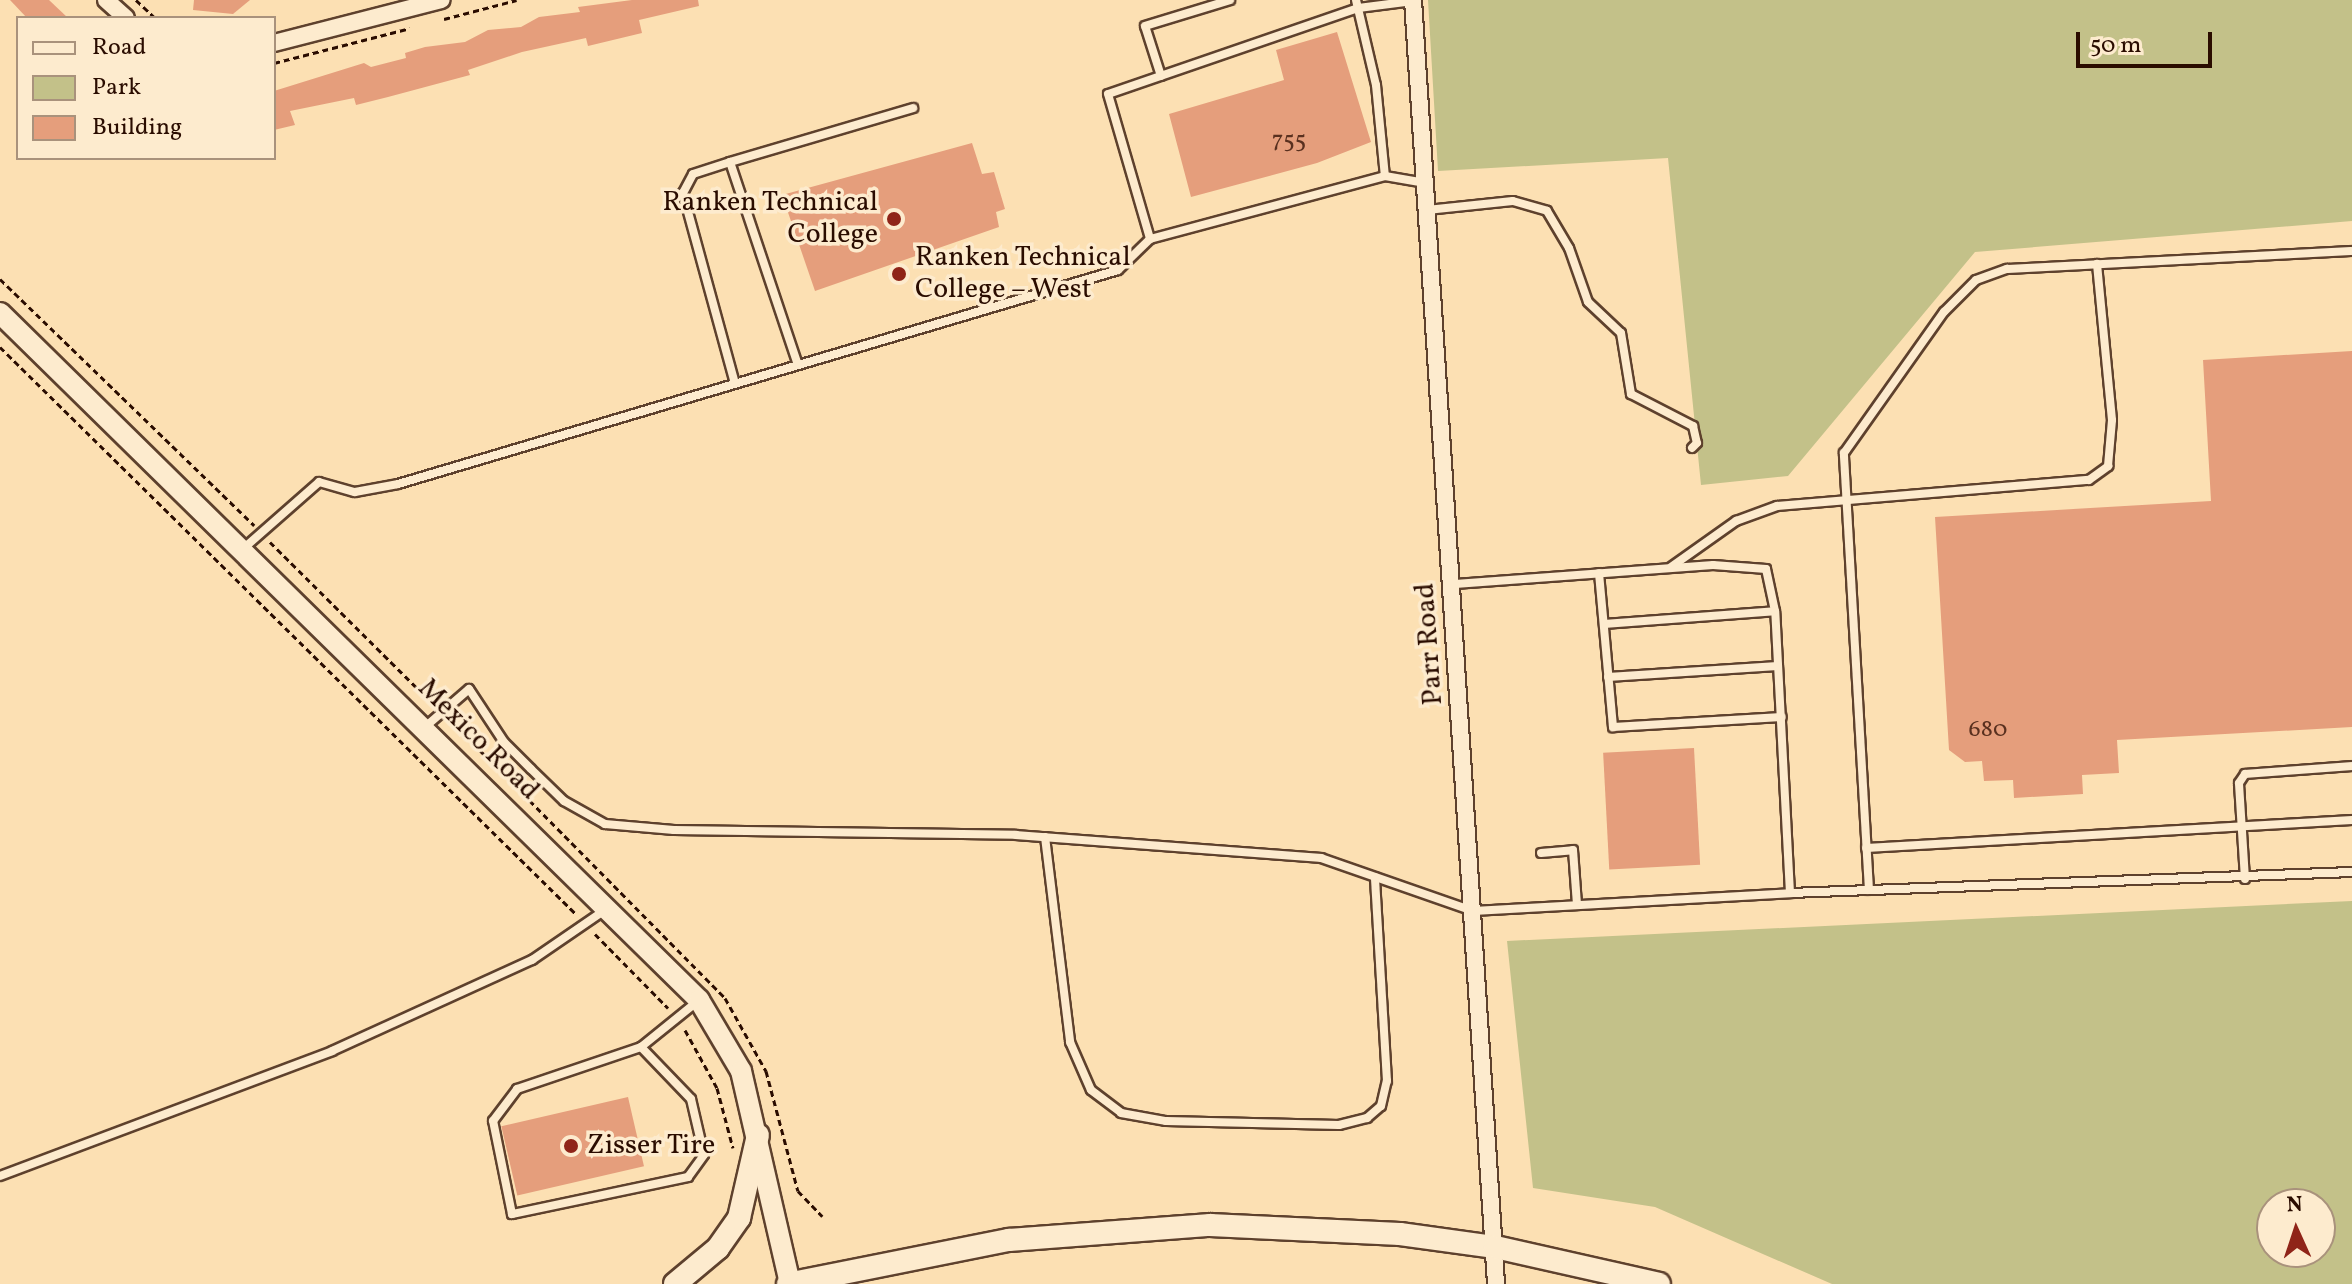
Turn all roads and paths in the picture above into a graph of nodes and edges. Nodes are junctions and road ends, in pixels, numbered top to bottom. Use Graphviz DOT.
graph roads {
  1 [pos="106,0"];
  2 [pos="136,0"];
  3 [pos="442,0"];
  4 [pos="517,0"];
  5 [pos="1230,0"];
  6 [pos="1413,1"];
  7 [pos="1357,4"];
  8 [pos="124,16"];
  9 [pos="153,16"];
  10 [pos="441,20"];
  11 [pos="411,28"];
  12 [pos="276,42"];
  13 [pos="276,62"];
  14 [pos="1161,76"];
  15 [pos="913,108"];
  16 [pos="730,162"];
  17 [pos="1385,176"];
  18 [pos="1425,183"];
  19 [pos="1427,210"];
  20 [pos="1150,239"];
  21 [pos="2352,251"];
  22 [pos="2097,264"];
  23 [pos="0,313"];
  24 [pos="0,347"];
  25 [pos="797,362"];
  26 [pos="734,380"];
  27 [pos="1692,448"];
  28 [pos="1843,497"];
  29 [pos="244,548"];
  30 [pos="1671,568"];
  31 [pos="1599,573"];
  32 [pos="1452,584"];
  33 [pos="1775,611"];
  34 [pos="1604,624"];
  35 [pos="1778,666"];
  36 [pos="1608,677"];
  37 [pos="1782,717"];
  38 [pos="425,727"];
  39 [pos="2352,766"];
  40 [pos="2352,820"];
  41 [pos="2241,826"];
  42 [pos="1045,837"];
  43 [pos="1866,848"];
  44 [pos="1541,853"];
  45 [pos="2352,872"];
  46 [pos="1375,877"];
  47 [pos="2245,879"];
  48 [pos="1869,890"];
  49 [pos="1790,893"];
  50 [pos="1577,905"];
  51 [pos="609,907"];
  52 [pos="1473,911"];
  53 [pos="585,924"];
  54 [pos="699,1000"];
  55 [pos="677,1018"];
  56 [pos="641,1047"];
  57 [pos="758,1135"];
  58 [pos="735,1155"];
  59 [pos="0,1176"];
  60 [pos="1495,1247"];
  61 [pos="675,1284"];
  62 [pos="789,1284"];
  63 [pos="1496,1284"];
  64 [pos="1659,1284"];
  1 -- 8 [label="street"];
  2 -- 9 [label="path"];
  3 -- 12 [label="street"];
  4 -- 10 [label="path"];
  5 -- 14 [label="lane"];
  6 -- 7 [label="lane"];
  6 -- 18 [label="street, Parr Road"];
  7 -- 14 [label="lane"];
  7 -- 17 [label="lane"];
  11 -- 13 [label="path"];
  14 -- 20 [label="lane"];
  15 -- 16 [label="lane"];
  16 -- 25 [label="lane"];
  16 -- 26 [label="lane"];
  17 -- 18 [label="lane"];
  17 -- 20 [label="lane"];
  18 -- 19 [label="street, Parr Road"];
  19 -- 27 [label="lane"];
  19 -- 32 [label="street, Parr Road"];
  20 -- 25 [label="lane"];
  21 -- 22 [label="lane"];
  22 -- 28 [label="lane"];
  22 -- 28 [label="lane"];
  23 -- 29 [label="street, Mexico Road"];
  24 -- 53 [label="path"];
  25 -- 26 [label="lane"];
  26 -- 29 [label="lane"];
  28 -- 30 [label="lane"];
  28 -- 43 [label="lane"];
  29 -- 38 [label="street, Mexico Road"];
  30 -- 31 [label="lane"];
  30 -- 33 [label="lane"];
  31 -- 32 [label="lane"];
  31 -- 34 [label="lane"];
  32 -- 52 [label="street, Parr Road"];
  33 -- 34 [label="lane"];
  33 -- 35 [label="lane"];
  34 -- 36 [label="lane"];
  35 -- 36 [label="lane"];
  35 -- 37 [label="lane"];
  36 -- 37 [label="lane"];
  37 -- 49 [label="lane"];
  38 -- 42 [label="lane"];
  38 -- 51 [label="street, Mexico Road"];
  39 -- 41 [label="lane"];
  40 -- 41 [label="lane"];
  41 -- 43 [label="lane"];
  41 -- 47 [label="lane"];
  42 -- 46 [label="lane"];
  42 -- 46 [label="lane"];
  43 -- 48 [label="lane"];
  44 -- 50 [label="lane"];
  45 -- 47 [label="lane"];
  46 -- 52 [label="lane"];
  47 -- 48 [label="lane"];
  48 -- 49 [label="lane"];
  49 -- 50 [label="lane"];
  50 -- 52 [label="lane"];
  51 -- 53 [label="lane"];
  51 -- 54 [label="street, Mexico Road"];
  52 -- 60 [label="street, Parr Road"];
  53 -- 55 [label="path"];
  53 -- 59 [label="lane"];
  54 -- 55 [label="lane"];
  54 -- 57 [label="street, Mexico Road"];
  55 -- 56 [label="lane"];
  55 -- 58 [label="path"];
  56 -- 56 [label="lane"];
  57 -- 61 [label="main road"];
  57 -- 62 [label="street, Mexico Road"];
  60 -- 62 [label="main road"];
  60 -- 63 [label="street, Parr Road"];
  60 -- 64 [label="main road"];
}
